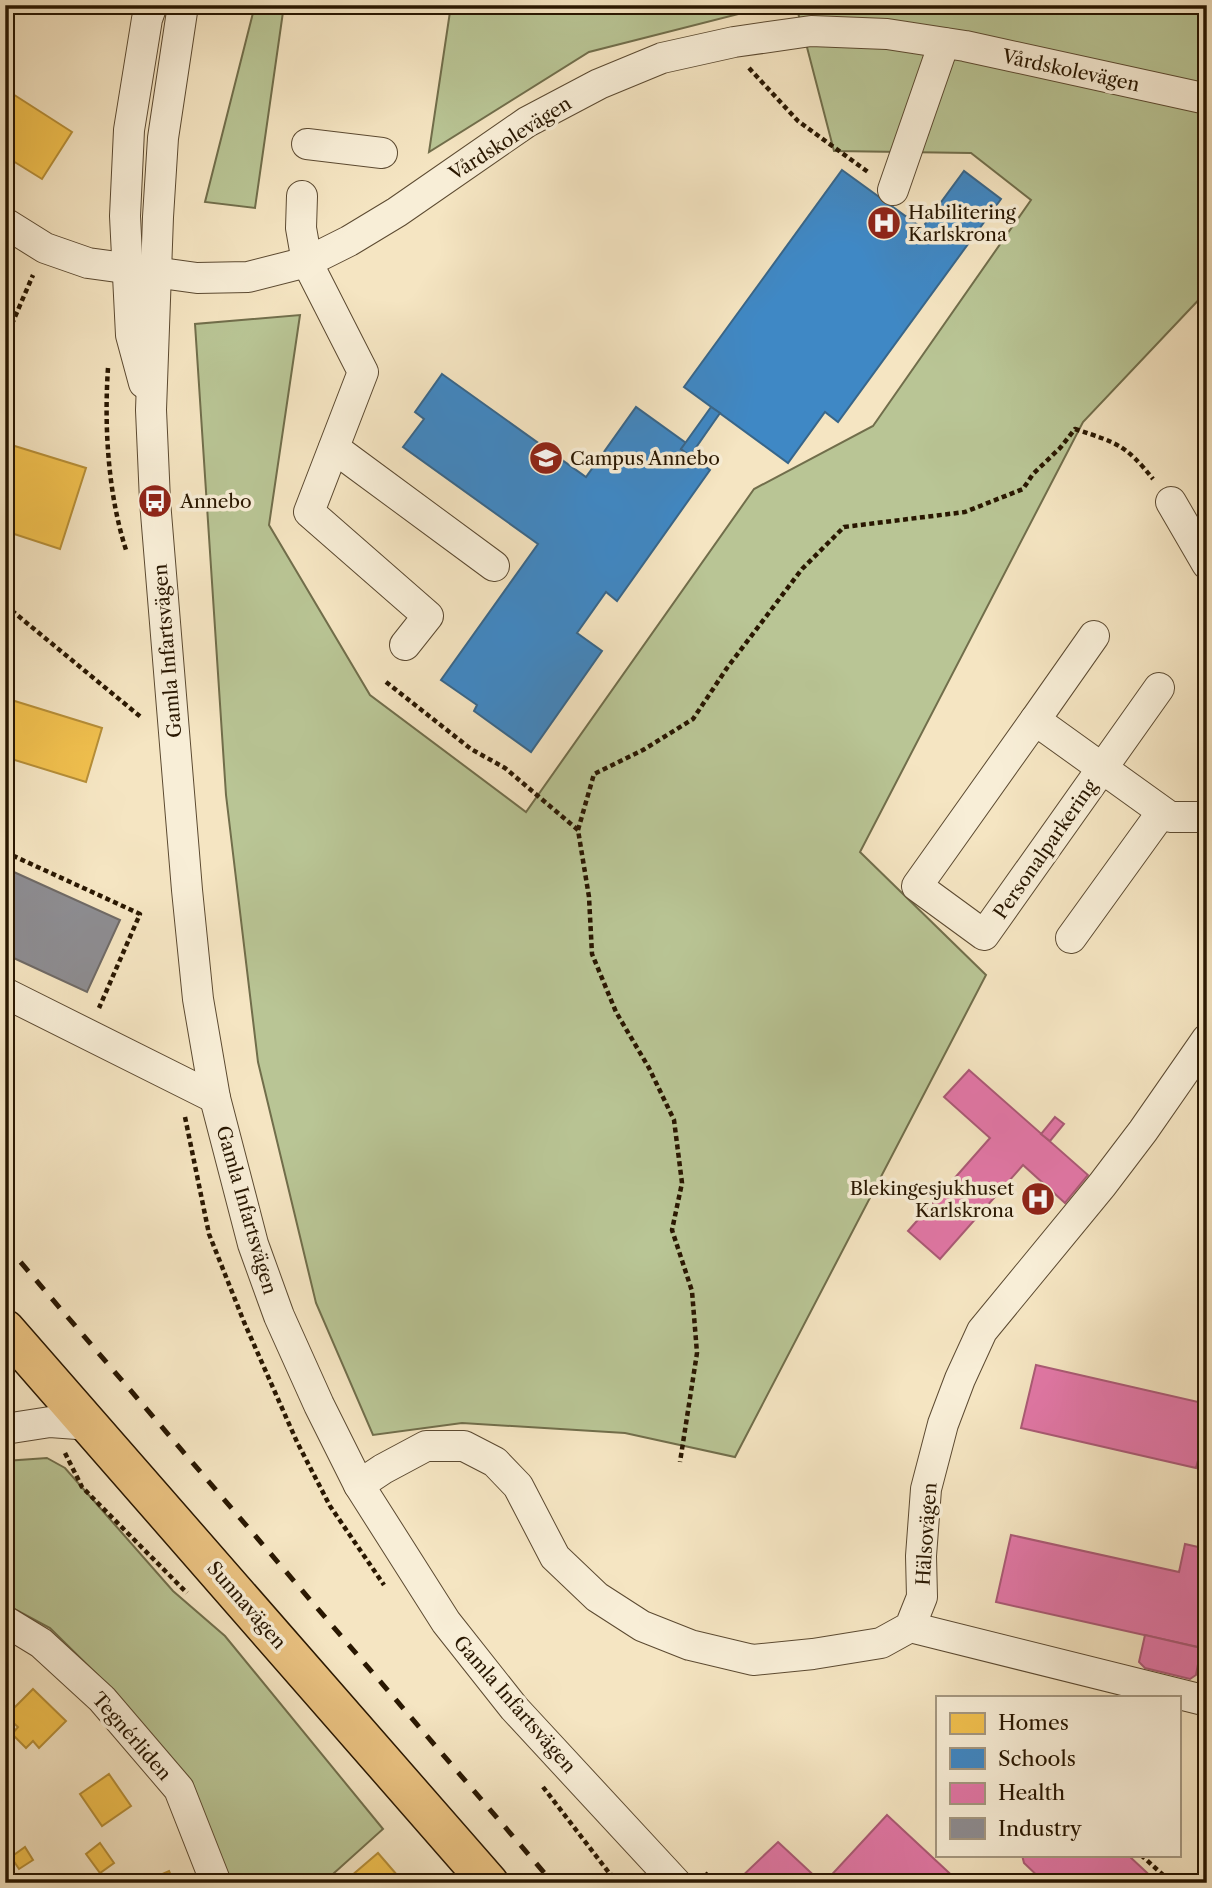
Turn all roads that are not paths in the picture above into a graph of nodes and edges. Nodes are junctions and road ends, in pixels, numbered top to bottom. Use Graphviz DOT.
graph roads {
  1 [pos="152,5"];
  2 [pos="183,5"];
  3 [pos="944,43"];
  4 [pos="1207,99"];
  5 [pos="307,144"];
  6 [pos="382,153"];
  7 [pos="893,190"];
  8 [pos="302,196"];
  9 [pos="5,223"];
  10 [pos="307,262"];
  11 [pos="126,268"];
  12 [pos="156,273"];
  13 [pos="151,410"];
  14 [pos="334,448"];
  15 [pos="1171,502"];
  16 [pos="1207,564"];
  17 [pos="494,566"];
  18 [pos="1094,636"];
  19 [pos="405,645"];
  20 [pos="1159,688"];
  21 [pos="1035,720"];
  22 [pos="1102,769"];
  23 [pos="1162,811"];
  24 [pos="1207,817"];
  25 [pos="1071,938"];
  26 [pos="5,993"];
  27 [pos="1207,1038"];
  28 [pos="215,1098"];
  29 [pos="5,1329"];
  30 [pos="91,1426"];
  31 [pos="5,1429"];
  32 [pos="359,1485"];
  33 [pos="5,1620"];
  34 [pos="910,1627"];
  35 [pos="1207,1700"];
  36 [pos="216,1883"];
  37 [pos="489,1883"];
  38 [pos="676,1883"];
  1 -- 11 [label="street, Gamla Infartsvägen"];
  2 -- 12 [label="street, Gamla Infartsvägen"];
  3 -- 4 [label="street, Vårdskolevägen"];
  3 -- 7 [label="street"];
  3 -- 10 [label="street, Vårdskolevägen"];
  5 -- 6 [label="street"];
  8 -- 10 [label="street"];
  9 -- 11 [label="street, Vårdskolevägen"];
  10 -- 12 [label="street, Vårdskolevägen"];
  10 -- 14 [label="street"];
  11 -- 12 [label="street, Vårdskolevägen"];
  11 -- 13 [label="street, Gamla Infartsvägen"];
  12 -- 13 [label="street, Gamla Infartsvägen"];
  13 -- 28 [label="street, Gamla Infartsvägen"];
  14 -- 17 [label="street"];
  14 -- 19 [label="street"];
  15 -- 16 [label="street"];
  18 -- 21 [label="street, Personalparkering"];
  20 -- 22 [label="street, Personalparkering"];
  21 -- 22 [label="street, Personalparkering"];
  21 -- 22 [label="street, Personalparkering"];
  22 -- 23 [label="street, Personalparkering"];
  23 -- 24 [label="street, Personalparkering"];
  23 -- 25 [label="street"];
  26 -- 28 [label="street"];
  27 -- 34 [label="street, Hälsovägen"];
  28 -- 32 [label="street, Gamla Infartsvägen"];
  29 -- 30 [label="main road, Sunnavägen"];
  30 -- 31 [label="street"];
  30 -- 37 [label="main road, Sunnavägen"];
  32 -- 34 [label="street"];
  32 -- 38 [label="street, Gamla Infartsvägen"];
  33 -- 36 [label="street, Tegnérliden"];
  34 -- 35 [label="street"];
}
